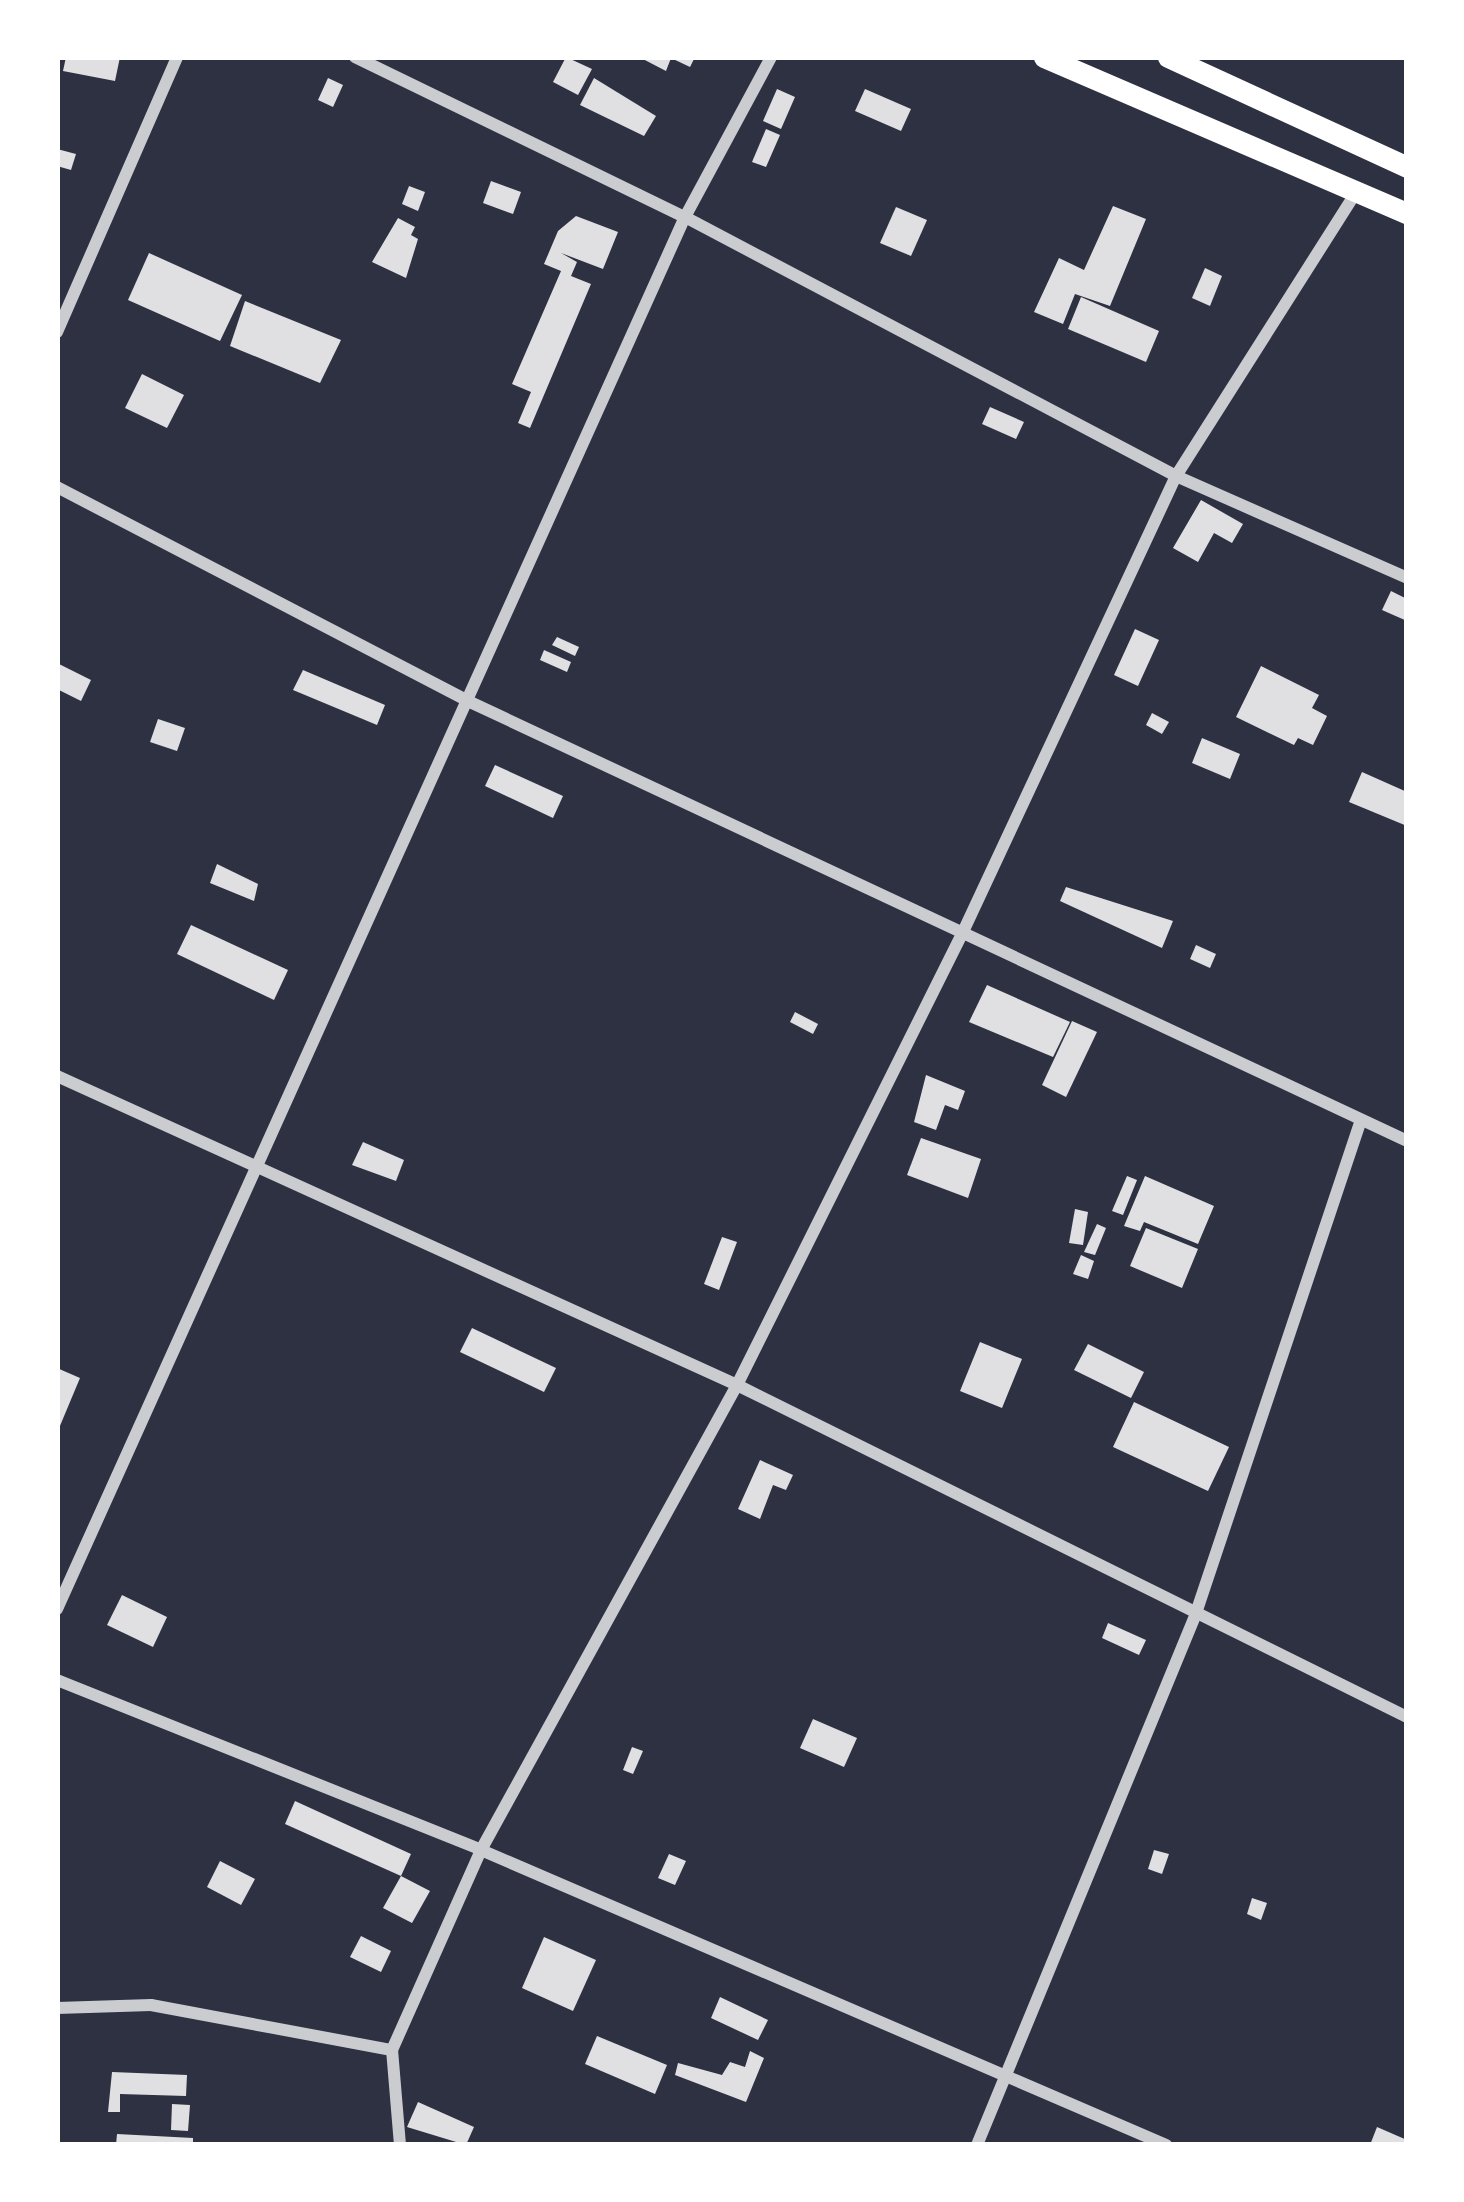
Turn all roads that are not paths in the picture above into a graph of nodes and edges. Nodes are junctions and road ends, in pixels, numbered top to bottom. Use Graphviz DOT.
graph roads {
  1 [pos="177,57"];
  2 [pos="355,57"];
  3 [pos="771,57"];
  4 [pos="1044,57"];
  5 [pos="1168,57"];
  6 [pos="1407,167"];
  7 [pos="1357,190"];
  8 [pos="1407,213"];
  9 [pos="685,217"];
  10 [pos="57,332"];
  11 [pos="1176,476"];
  12 [pos="57,487"];
  13 [pos="1407,578"];
  14 [pos="470,702"];
  15 [pos="962,934"];
  16 [pos="57,1076"];
  17 [pos="1361,1120"];
  18 [pos="1407,1142"];
  19 [pos="260,1163"];
  20 [pos="737,1384"];
  21 [pos="57,1609"];
  22 [pos="1195,1616"];
  23 [pos="57,1680"];
  24 [pos="1407,1717"];
  25 [pos="481,1850"];
  26 [pos="57,2008"];
  27 [pos="392,2050"];
  28 [pos="1010,2078"];
  29 [pos="400,2145"];
  30 [pos="977,2145"];
  31 [pos="1166,2145"];
  1 -- 10 [label="street"];
  2 -- 9 [label="street"];
  3 -- 9 [label="street"];
  4 -- 7 [label="highway"];
  5 -- 6 [label="highway"];
  7 -- 8 [label="highway"];
  7 -- 11 [label="street"];
  9 -- 11 [label="street"];
  9 -- 14 [label="street"];
  11 -- 13 [label="street"];
  11 -- 15 [label="street"];
  12 -- 14 [label="street"];
  14 -- 15 [label="street"];
  14 -- 19 [label="street"];
  15 -- 17 [label="street"];
  15 -- 20 [label="street"];
  16 -- 19 [label="street"];
  17 -- 18 [label="street"];
  17 -- 22 [label="street"];
  19 -- 20 [label="street"];
  19 -- 21 [label="street"];
  20 -- 22 [label="street"];
  20 -- 25 [label="street"];
  22 -- 24 [label="street"];
  22 -- 28 [label="street"];
  23 -- 25 [label="street"];
  25 -- 27 [label="street"];
  25 -- 28 [label="street"];
  26 -- 27 [label="street"];
  27 -- 29 [label="street"];
  28 -- 30 [label="street"];
  28 -- 31 [label="street"];
}
